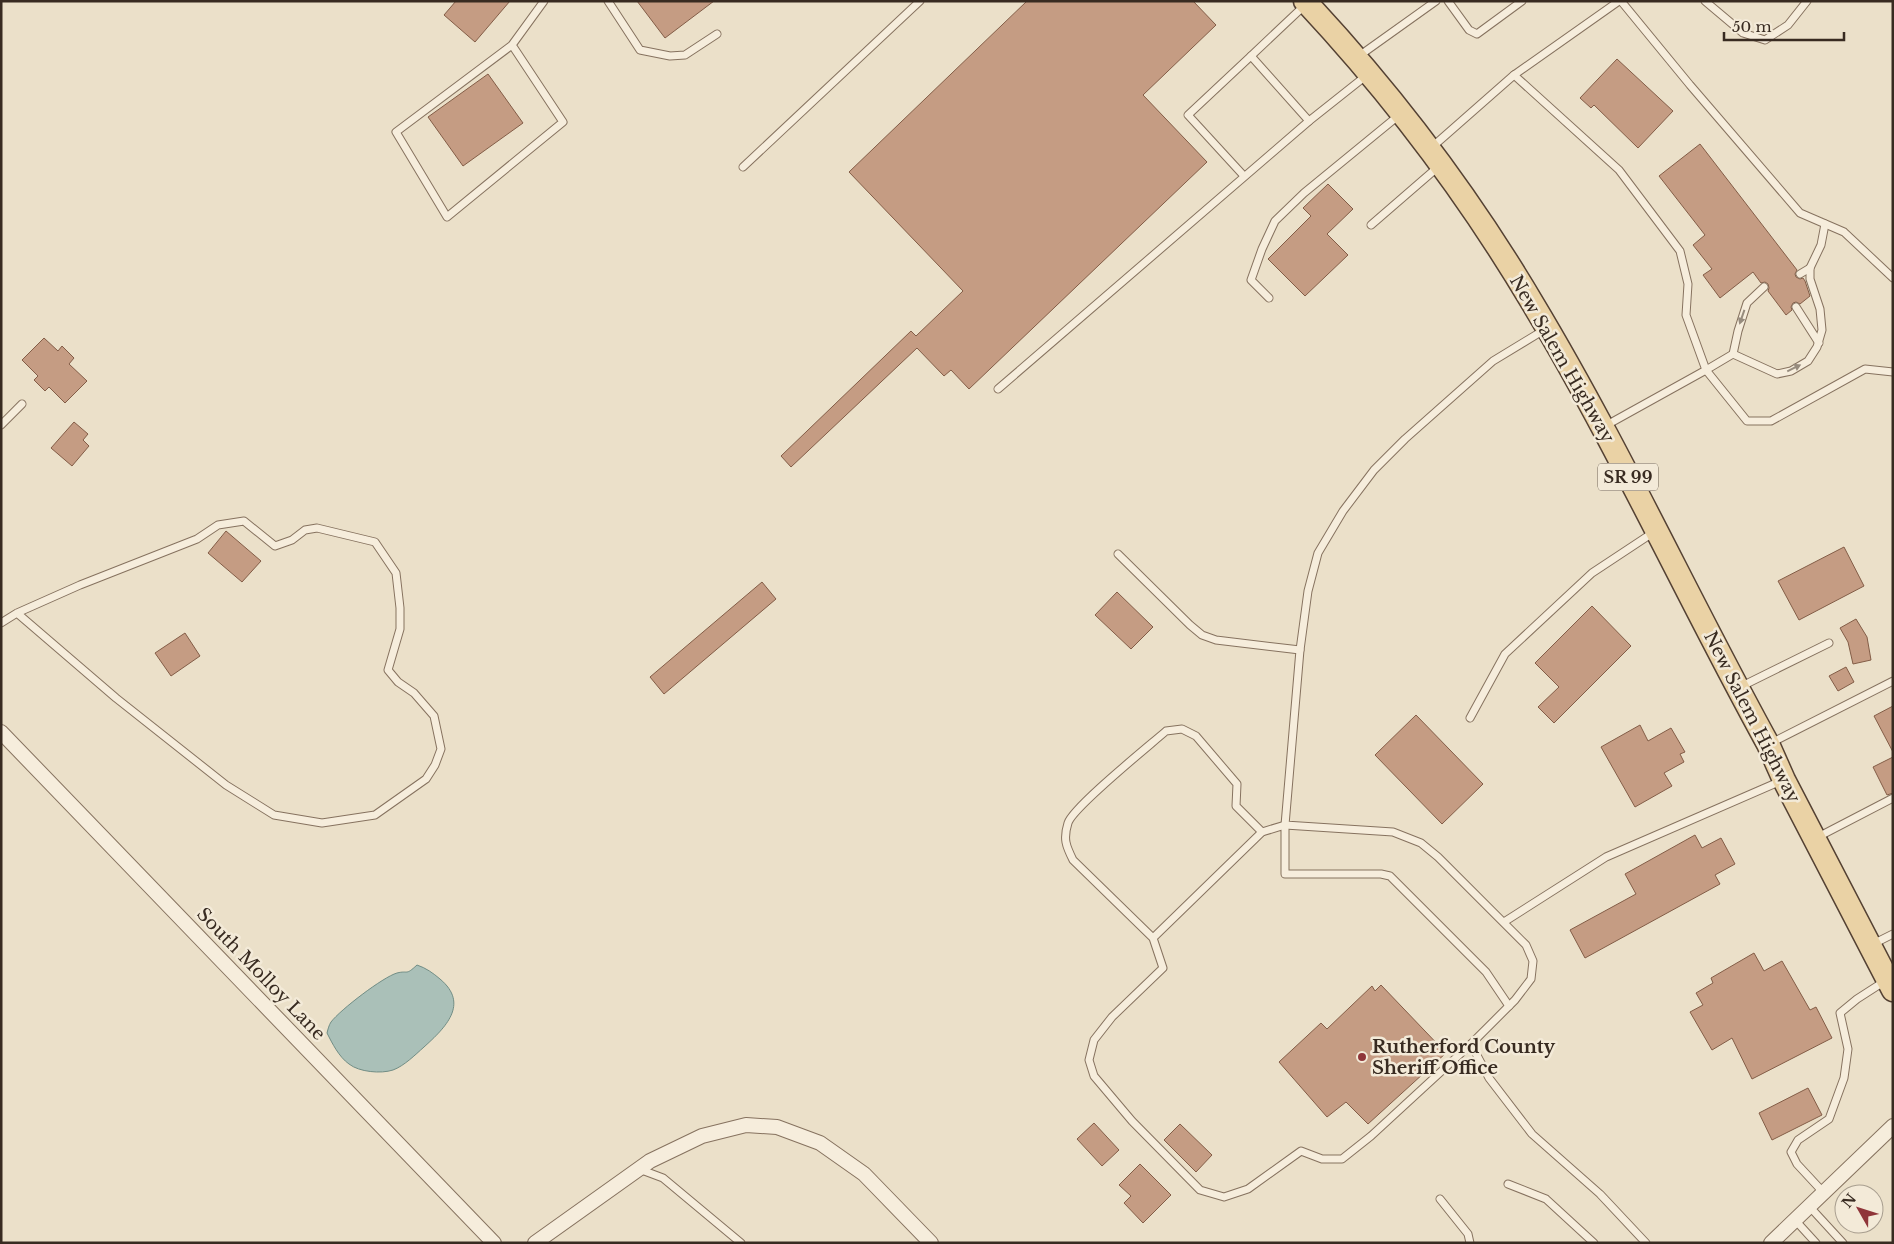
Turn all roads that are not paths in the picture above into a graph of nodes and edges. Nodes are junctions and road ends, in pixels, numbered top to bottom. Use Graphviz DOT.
graph roads {
  1 [pos="544,1"];
  2 [pos="608,1"];
  3 [pos="920,1"];
  4 [pos="1436,1"];
  5 [pos="1448,1"];
  6 [pos="1522,1"];
  7 [pos="1620,1"];
  8 [pos="1704,1"];
  9 [pos="1807,1"];
  10 [pos="1306,2"];
  11 [pos="717,34"];
  12 [pos="512,45"];
  13 [pos="1251,56"];
  14 [pos="1363,66"];
  15 [pos="1514,75"];
  16 [pos="1401,114"];
  17 [pos="1309,121"];
  18 [pos="1434,158"];
  19 [pos="743,167"];
  20 [pos="1244,176"];
  21 [pos="1825,224"];
  22 [pos="1370,225"];
  23 [pos="1810,268"];
  24 [pos="1800,274"];
  25 [pos="1893,278"];
  26 [pos="1764,287"];
  27 [pos="1269,298"];
  28 [pos="1796,307"];
  29 [pos="1547,328"];
  30 [pos="1819,342"];
  31 [pos="1733,354"];
  32 [pos="1706,370"];
  33 [pos="1893,372"];
  34 [pos="998,390"];
  35 [pos="22,404"];
  36 [pos="1,425"];
  37 [pos="1602,428"];
  38 [pos="1656,530"];
  39 [pos="1118,554"];
  40 [pos="17,613"];
  41 [pos="1,623"];
  42 [pos="1830,643"];
  43 [pos="1300,650"];
  44 [pos="1893,681"];
  45 [pos="1737,688"];
  46 [pos="1470,718"];
  47 [pos="1,732"];
  48 [pos="1768,744"];
  49 [pos="1784,780"];
  50 [pos="1893,798"];
  51 [pos="1286,825"];
  52 [pos="1262,832"];
  53 [pos="1816,838"];
  54 [pos="1504,922"];
  55 [pos="1893,934"];
  56 [pos="1153,938"];
  57 [pos="1870,946"];
  58 [pos="1890,984"];
  59 [pos="1509,1006"];
  60 [pos="1471,1044"];
  61 [pos="1893,1126"];
  62 [pos="639,1169"];
  63 [pos="1508,1184"];
  64 [pos="1823,1192"];
  65 [pos="1440,1199"];
  66 [pos="1810,1206"];
  67 [pos="1795,1220"];
  68 [pos="494,1243"];
  69 [pos="535,1243"];
  70 [pos="741,1243"];
  71 [pos="931,1243"];
  72 [pos="1470,1243"];
  73 [pos="1594,1243"];
  74 [pos="1646,1243"];
  75 [pos="1771,1243"];
  76 [pos="1816,1243"];
  77 [pos="1843,1243"];
  1 -- 12 [label="lane"];
  2 -- 11 [label="lane"];
  3 -- 19 [label="lane"];
  4 -- 14 [label="lane"];
  5 -- 6 [label="lane"];
  7 -- 15 [label="lane"];
  7 -- 21 [label="lane"];
  8 -- 9 [label="lane"];
  10 -- 13 [label="lane"];
  10 -- 14 [label="main road, New Salem Highway / SR 99"];
  12 -- 12 [label="lane"];
  13 -- 17 [label="lane"];
  13 -- 20 [label="lane"];
  14 -- 16 [label="main road, New Salem Highway / SR 99"];
  14 -- 17 [label="lane"];
  15 -- 18 [label="lane"];
  15 -- 32 [label="lane"];
  16 -- 18 [label="main road, New Salem Highway / SR 99"];
  16 -- 27 [label="lane"];
  17 -- 20 [label="lane"];
  18 -- 22 [label="lane"];
  18 -- 29 [label="main road, New Salem Highway / SR 99"];
  20 -- 34 [label="lane"];
  21 -- 23 [label="lane"];
  21 -- 25 [label="lane"];
  23 -- 24 [label="lane"];
  23 -- 30 [label="lane"];
  26 -- 31 [label="lane, one-way"];
  28 -- 30 [label="lane"];
  29 -- 37 [label="main road, New Salem Highway / SR 99"];
  29 -- 43 [label="lane"];
  31 -- 30 [label="lane, one-way"];
  31 -- 32 [label="lane"];
  32 -- 33 [label="lane"];
  32 -- 37 [label="lane"];
  35 -- 36 [label="lane"];
  37 -- 38 [label="main road, New Salem Highway / SR 99"];
  38 -- 45 [label="main road, New Salem Highway / SR 99"];
  38 -- 46 [label="lane"];
  39 -- 43 [label="lane"];
  40 -- 40 [label="lane"];
  40 -- 41 [label="lane"];
  42 -- 45 [label="lane"];
  43 -- 51 [label="lane"];
  44 -- 48 [label="lane"];
  45 -- 48 [label="main road, New Salem Highway / SR 99"];
  47 -- 68 [label="street, South Molloy Lane"];
  48 -- 49 [label="main road, New Salem Highway / SR 99"];
  49 -- 53 [label="main road, New Salem Highway / SR 99"];
  49 -- 54 [label="lane"];
  50 -- 53 [label="lane"];
  51 -- 52 [label="lane"];
  51 -- 54 [label="lane"];
  51 -- 59 [label="lane"];
  52 -- 56 [label="lane"];
  52 -- 56 [label="lane"];
  53 -- 57 [label="main road, New Salem Highway / SR 99"];
  54 -- 59 [label="lane"];
  55 -- 57 [label="lane"];
  56 -- 60 [label="lane"];
  57 -- 58 [label="main road, New Salem Highway / SR 99"];
  58 -- 64 [label="lane"];
  59 -- 60 [label="lane"];
  60 -- 74 [label="lane"];
  61 -- 64 [label="street"];
  62 -- 69 [label="street"];
  62 -- 70 [label="lane"];
  62 -- 71 [label="street"];
  63 -- 73 [label="lane"];
  64 -- 66 [label="street"];
  65 -- 72 [label="lane"];
  66 -- 67 [label="street"];
  66 -- 77 [label="lane"];
  67 -- 75 [label="street"];
  67 -- 76 [label="lane"];
}
